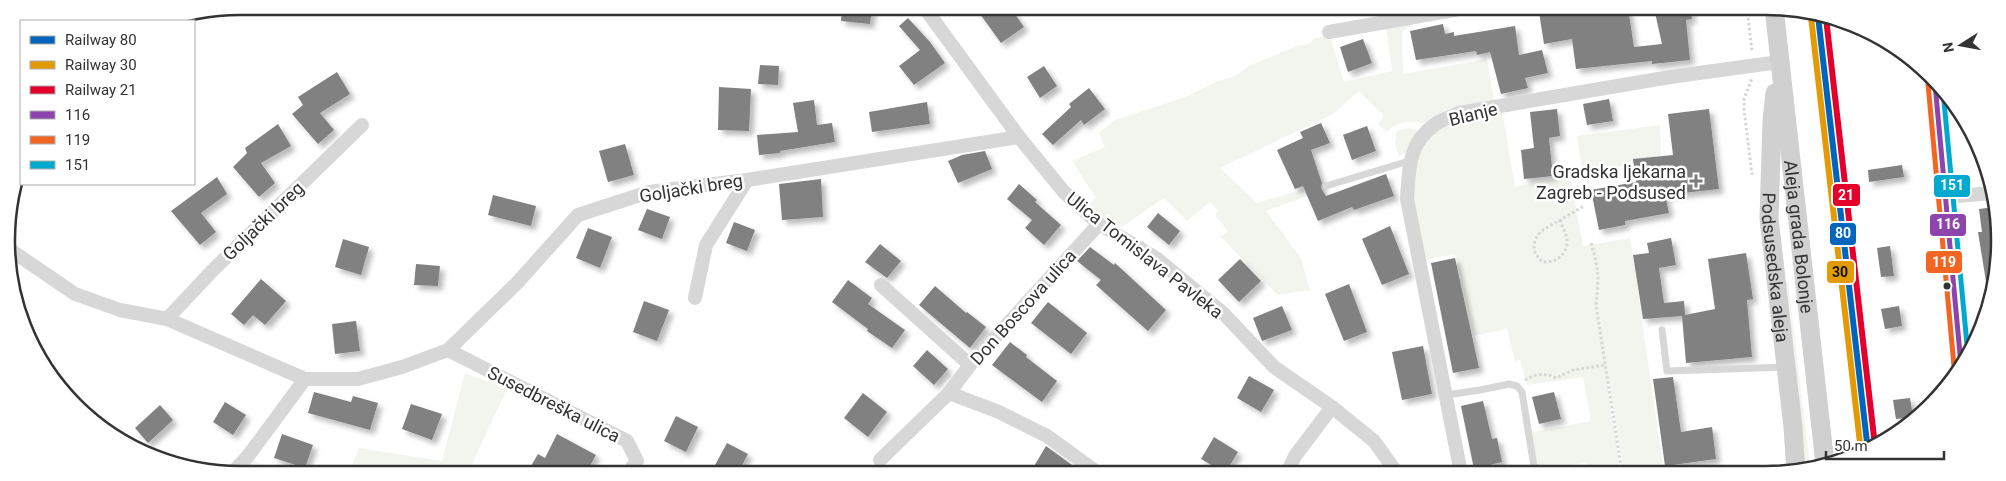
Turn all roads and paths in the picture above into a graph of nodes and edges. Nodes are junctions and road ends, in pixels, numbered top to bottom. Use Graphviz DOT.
graph roads {
  1 [pos="930,15"];
  2 [pos="1425,15"];
  3 [pos="1748,15"];
  4 [pos="1775,15"];
  5 [pos="1329,32"];
  6 [pos="1780,62"];
  7 [pos="1754,65"];
  8 [pos="1935,92"];
  9 [pos="362,125"];
  10 [pos="1018,137"];
  11 [pos="1409,161"];
  12 [pos="1752,178"];
  13 [pos="747,180"];
  14 [pos="1326,186"];
  15 [pos="1986,194"];
  16 [pos="1946,197"];
  17 [pos="1584,206"];
  18 [pos="1560,220"];
  19 [pos="1099,224"];
  20 [pos="1591,243"];
  21 [pos="15,253"];
  22 [pos="881,285"];
  23 [pos="695,298"];
  24 [pos="167,319"];
  25 [pos="1662,330"];
  26 [pos="1958,335"];
  27 [pos="1970,335"];
  28 [pos="448,350"];
  29 [pos="1960,355"];
  30 [pos="970,365"];
  31 [pos="1604,365"];
  32 [pos="1786,368"];
  33 [pos="304,379"];
  34 [pos="1518,386"];
  35 [pos="949,392"];
  36 [pos="1446,395"];
  37 [pos="1332,407"];
  38 [pos="1824,458"];
  39 [pos="880,460"];
  40 [pos="1795,464"];
  41 [pos="239,466"];
  42 [pos="634,466"];
  43 [pos="1088,466"];
  44 [pos="1290,466"];
  45 [pos="1392,466"];
  46 [pos="1460,466"];
  47 [pos="1534,466"];
  48 [pos="1621,466"];
  1 -- 10 [label="street, Ulica Tomislava Pavleka"];
  2 -- 5 [label="street"];
  3 -- 7 [label="path"];
  4 -- 6 [label="main road, Aleja grada Bolonje"];
  6 -- 7 [label="street, Blanje"];
  6 -- 32 [label="main road, Podsusedska aleja"];
  6 -- 38 [label="main road, Aleja grada Bolonje"];
  7 -- 11 [label="street, Blanje"];
  7 -- 12 [label="path"];
  8 -- 16 [label="main road"];
  9 -- 24 [label="street, Goljački breg"];
  10 -- 13 [label="street, Goljački breg"];
  10 -- 19 [label="street, Ulica Tomislava Pavleka"];
  11 -- 14 [label="lane"];
  11 -- 36 [label="street, Blanje"];
  13 -- 23 [label="street"];
  13 -- 28 [label="street, Goljački breg"];
  15 -- 16 [label="street"];
  16 -- 26 [label="main road"];
  17 -- 18 [label="path"];
  18 -- 18 [label="path"];
  19 -- 30 [label="street, Don Boscova ulica"];
  19 -- 37 [label="street, Ulica Tomislava Pavleka"];
  20 -- 31 [label="path"];
  21 -- 24 [label="street, Goljački breg"];
  22 -- 30 [label="street"];
  24 -- 33 [label="street, Goljački breg"];
  25 -- 32 [label="lane"];
  26 -- 27 [label="lane"];
  26 -- 29 [label="main road"];
  28 -- 33 [label="street, Goljački breg"];
  28 -- 42 [label="street, Susedbreška ulica"];
  30 -- 35 [label="street, Don Boscova ulica"];
  31 -- 34 [label="path"];
  31 -- 48 [label="path"];
  32 -- 40 [label="main road, Podsusedska aleja"];
  33 -- 41 [label="street"];
  34 -- 36 [label="lane"];
  34 -- 47 [label="lane"];
  35 -- 39 [label="street, Don Boscova ulica"];
  35 -- 43 [label="street"];
  36 -- 46 [label="street, Blanje"];
  37 -- 44 [label="street"];
  37 -- 45 [label="street, Ulica Tomislava Pavleka"];
}
